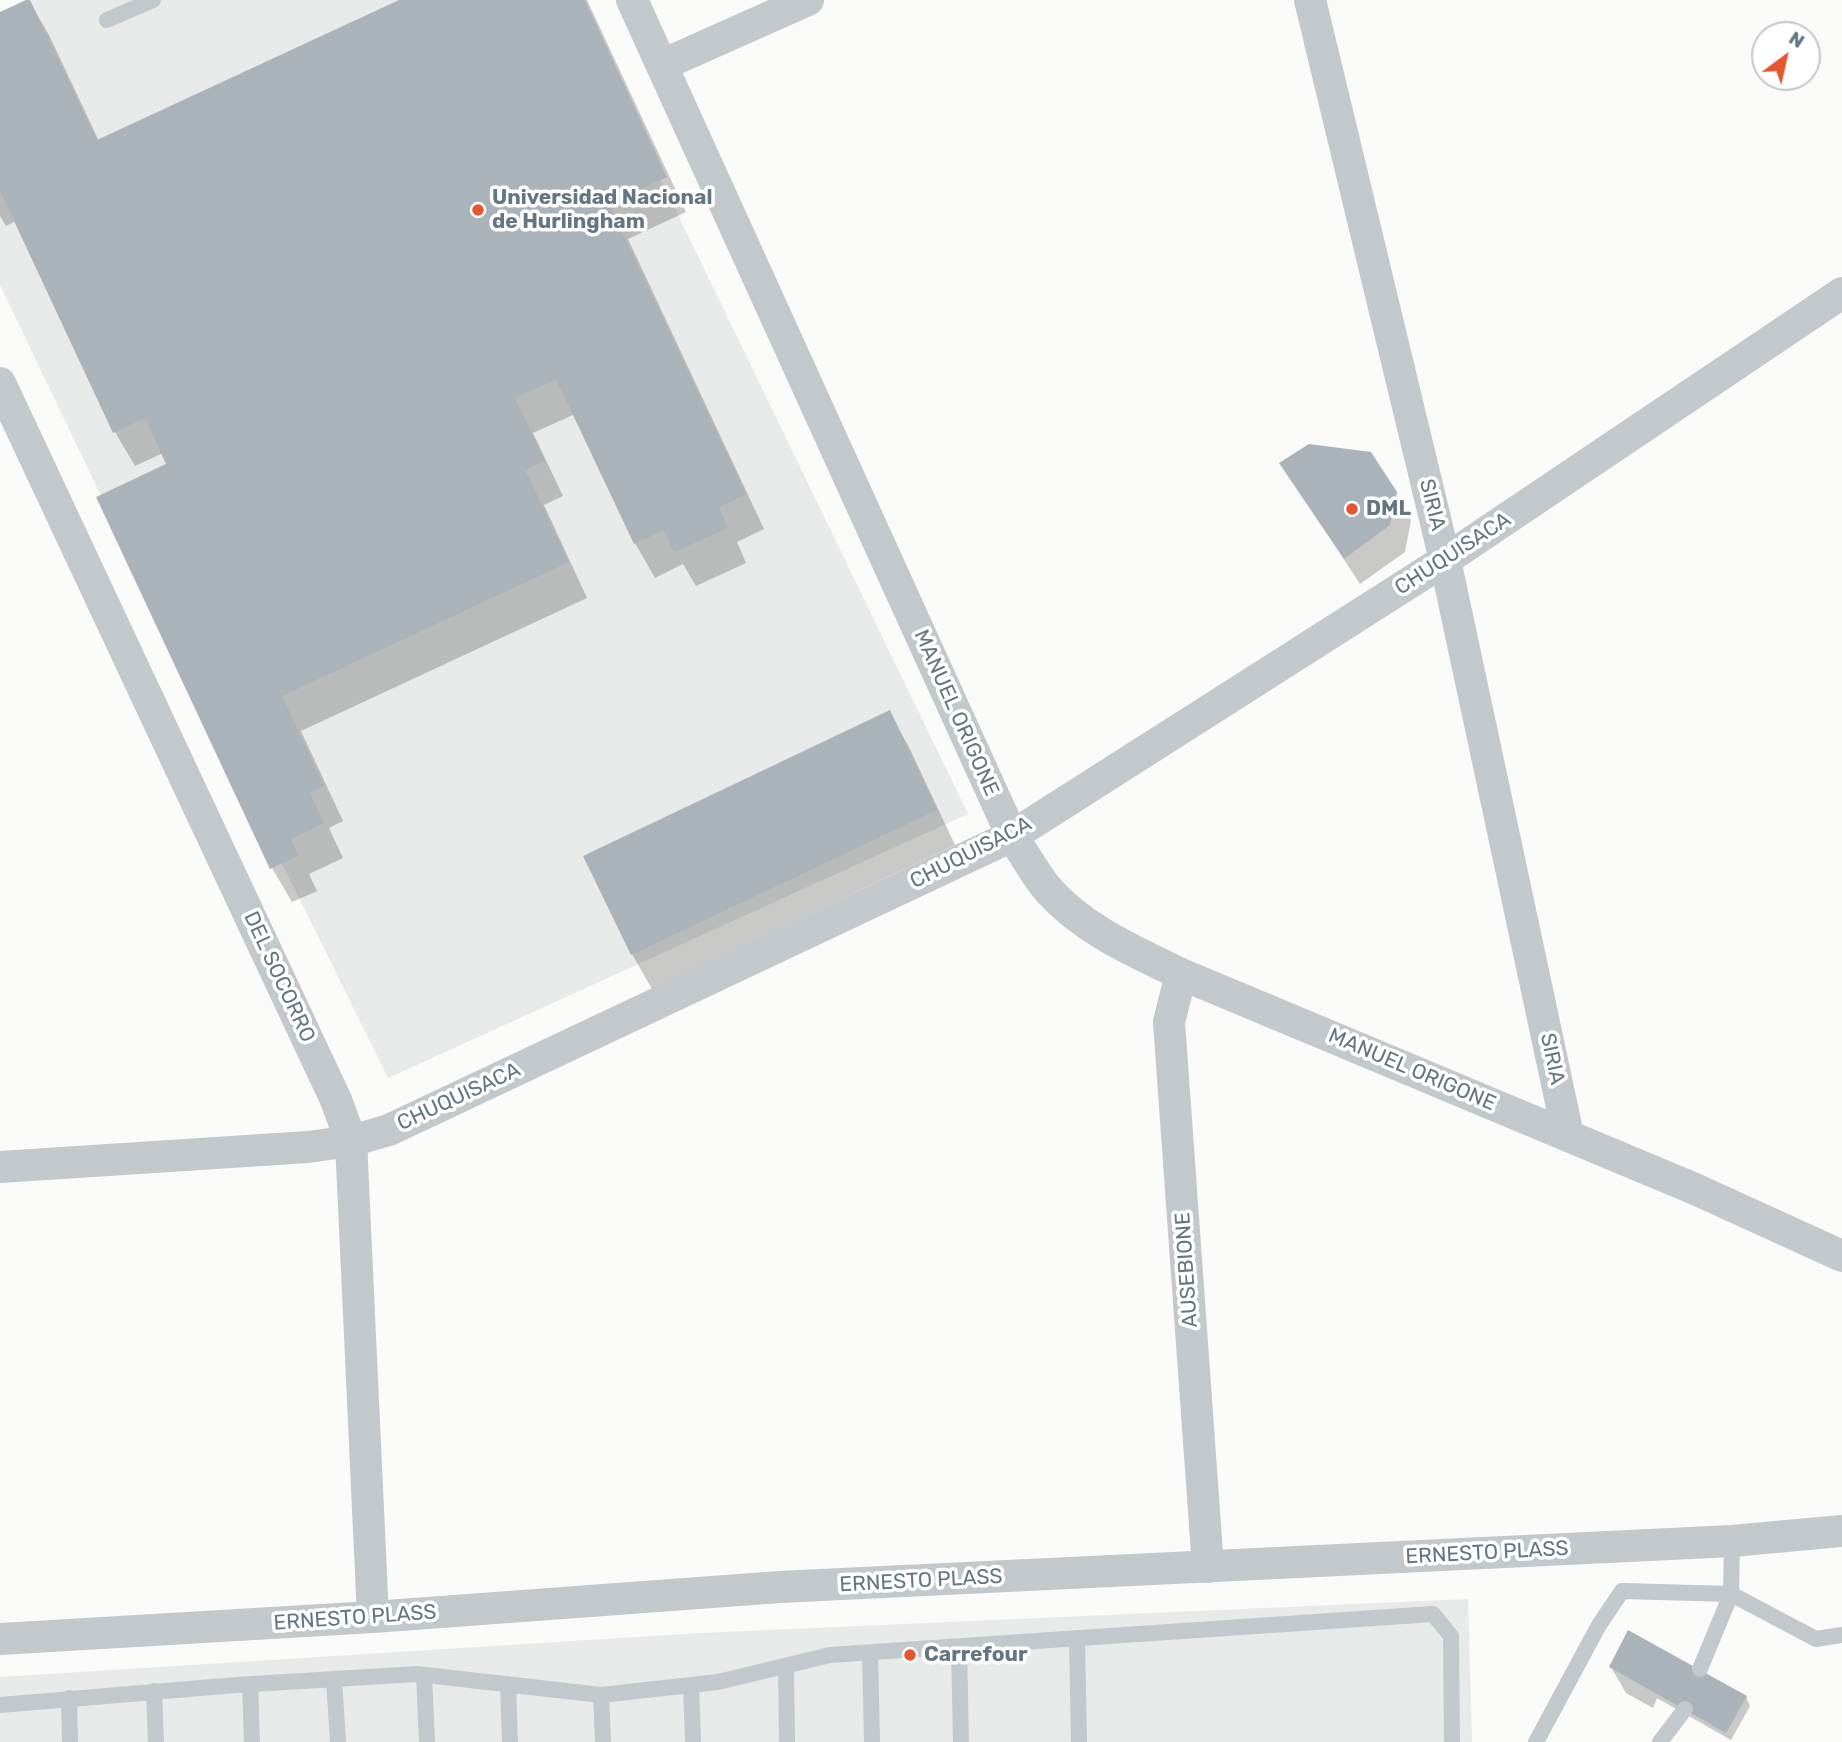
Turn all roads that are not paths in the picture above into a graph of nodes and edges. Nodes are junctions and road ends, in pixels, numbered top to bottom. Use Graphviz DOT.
graph roads {
  1 [pos="153,0"];
  2 [pos="632,0"];
  3 [pos="808,0"];
  4 [pos="1310,0"];
  5 [pos="107,20"];
  6 [pos="662,65"];
  7 [pos="1842,293"];
  8 [pos="0,383"];
  9 [pos="1445,561"];
  10 [pos="1012,836"];
  11 [pos="1181,974"];
  12 [pos="1568,1135"];
  13 [pos="351,1141"];
  14 [pos="0,1167"];
  15 [pos="1842,1256"];
  16 [pos="1842,1531"];
  17 [pos="1731,1541"];
  18 [pos="1208,1567"];
  19 [pos="1731,1594"];
  20 [pos="373,1617"];
  21 [pos="1842,1635"];
  22 [pos="0,1639"];
  23 [pos="1077,1639"];
  24 [pos="959,1647"];
  25 [pos="870,1653"];
  26 [pos="786,1667"];
  27 [pos="1700,1669"];
  28 [pos="424,1675"];
  29 [pos="334,1679"];
  30 [pos="250,1684"];
  31 [pos="508,1684"];
  32 [pos="691,1685"];
  33 [pos="154,1691"];
  34 [pos="601,1695"];
  35 [pos="69,1698"];
  36 [pos="0,1705"];
  37 [pos="1685,1709"];
  38 [pos="71,1742"];
  39 [pos="156,1742"];
  40 [pos="252,1742"];
  41 [pos="338,1742"];
  42 [pos="427,1742"];
  43 [pos="510,1742"];
  44 [pos="603,1742"];
  45 [pos="693,1742"];
  46 [pos="787,1742"];
  47 [pos="872,1742"];
  48 [pos="961,1742"];
  49 [pos="1079,1742"];
  50 [pos="1452,1742"];
  51 [pos="1536,1742"];
  52 [pos="1660,1742"];
  1 -- 5 [label="lane"];
  2 -- 6 [label="street, MANUEL ORIGONE"];
  3 -- 6 [label="street"];
  4 -- 9 [label="street, SIRIA"];
  6 -- 10 [label="street, MANUEL ORIGONE"];
  7 -- 9 [label="street, CHUQUISACA"];
  8 -- 13 [label="street, DEL SOCORRO"];
  9 -- 10 [label="street, CHUQUISACA"];
  9 -- 12 [label="street, SIRIA"];
  10 -- 11 [label="street, MANUEL ORIGONE"];
  10 -- 13 [label="street, CHUQUISACA"];
  11 -- 12 [label="street, MANUEL ORIGONE"];
  11 -- 18 [label="street, AUSEBIONE"];
  12 -- 15 [label="street, MANUEL ORIGONE"];
  13 -- 14 [label="street, CHUQUISACA"];
  13 -- 20 [label="street, DEL SOCORRO"];
  16 -- 17 [label="street, ERNESTO PLASS"];
  17 -- 18 [label="street, ERNESTO PLASS"];
  17 -- 19 [label="lane"];
  18 -- 20 [label="street, ERNESTO PLASS"];
  19 -- 21 [label="lane"];
  19 -- 27 [label="lane"];
  19 -- 51 [label="lane"];
  20 -- 22 [label="street, ERNESTO PLASS"];
  23 -- 24 [label="lane"];
  23 -- 49 [label="lane"];
  23 -- 50 [label="lane"];
  24 -- 25 [label="lane"];
  24 -- 48 [label="lane"];
  25 -- 26 [label="lane"];
  25 -- 47 [label="lane"];
  26 -- 32 [label="lane"];
  26 -- 46 [label="lane"];
  28 -- 29 [label="lane"];
  28 -- 31 [label="lane"];
  28 -- 42 [label="lane"];
  29 -- 30 [label="lane"];
  29 -- 41 [label="lane"];
  30 -- 33 [label="lane"];
  30 -- 40 [label="lane"];
  31 -- 34 [label="lane"];
  31 -- 43 [label="lane"];
  32 -- 34 [label="lane"];
  32 -- 45 [label="lane"];
  33 -- 35 [label="lane"];
  33 -- 39 [label="lane"];
  34 -- 44 [label="lane"];
  35 -- 36 [label="lane"];
  35 -- 38 [label="lane"];
  37 -- 52 [label="lane"];
}
